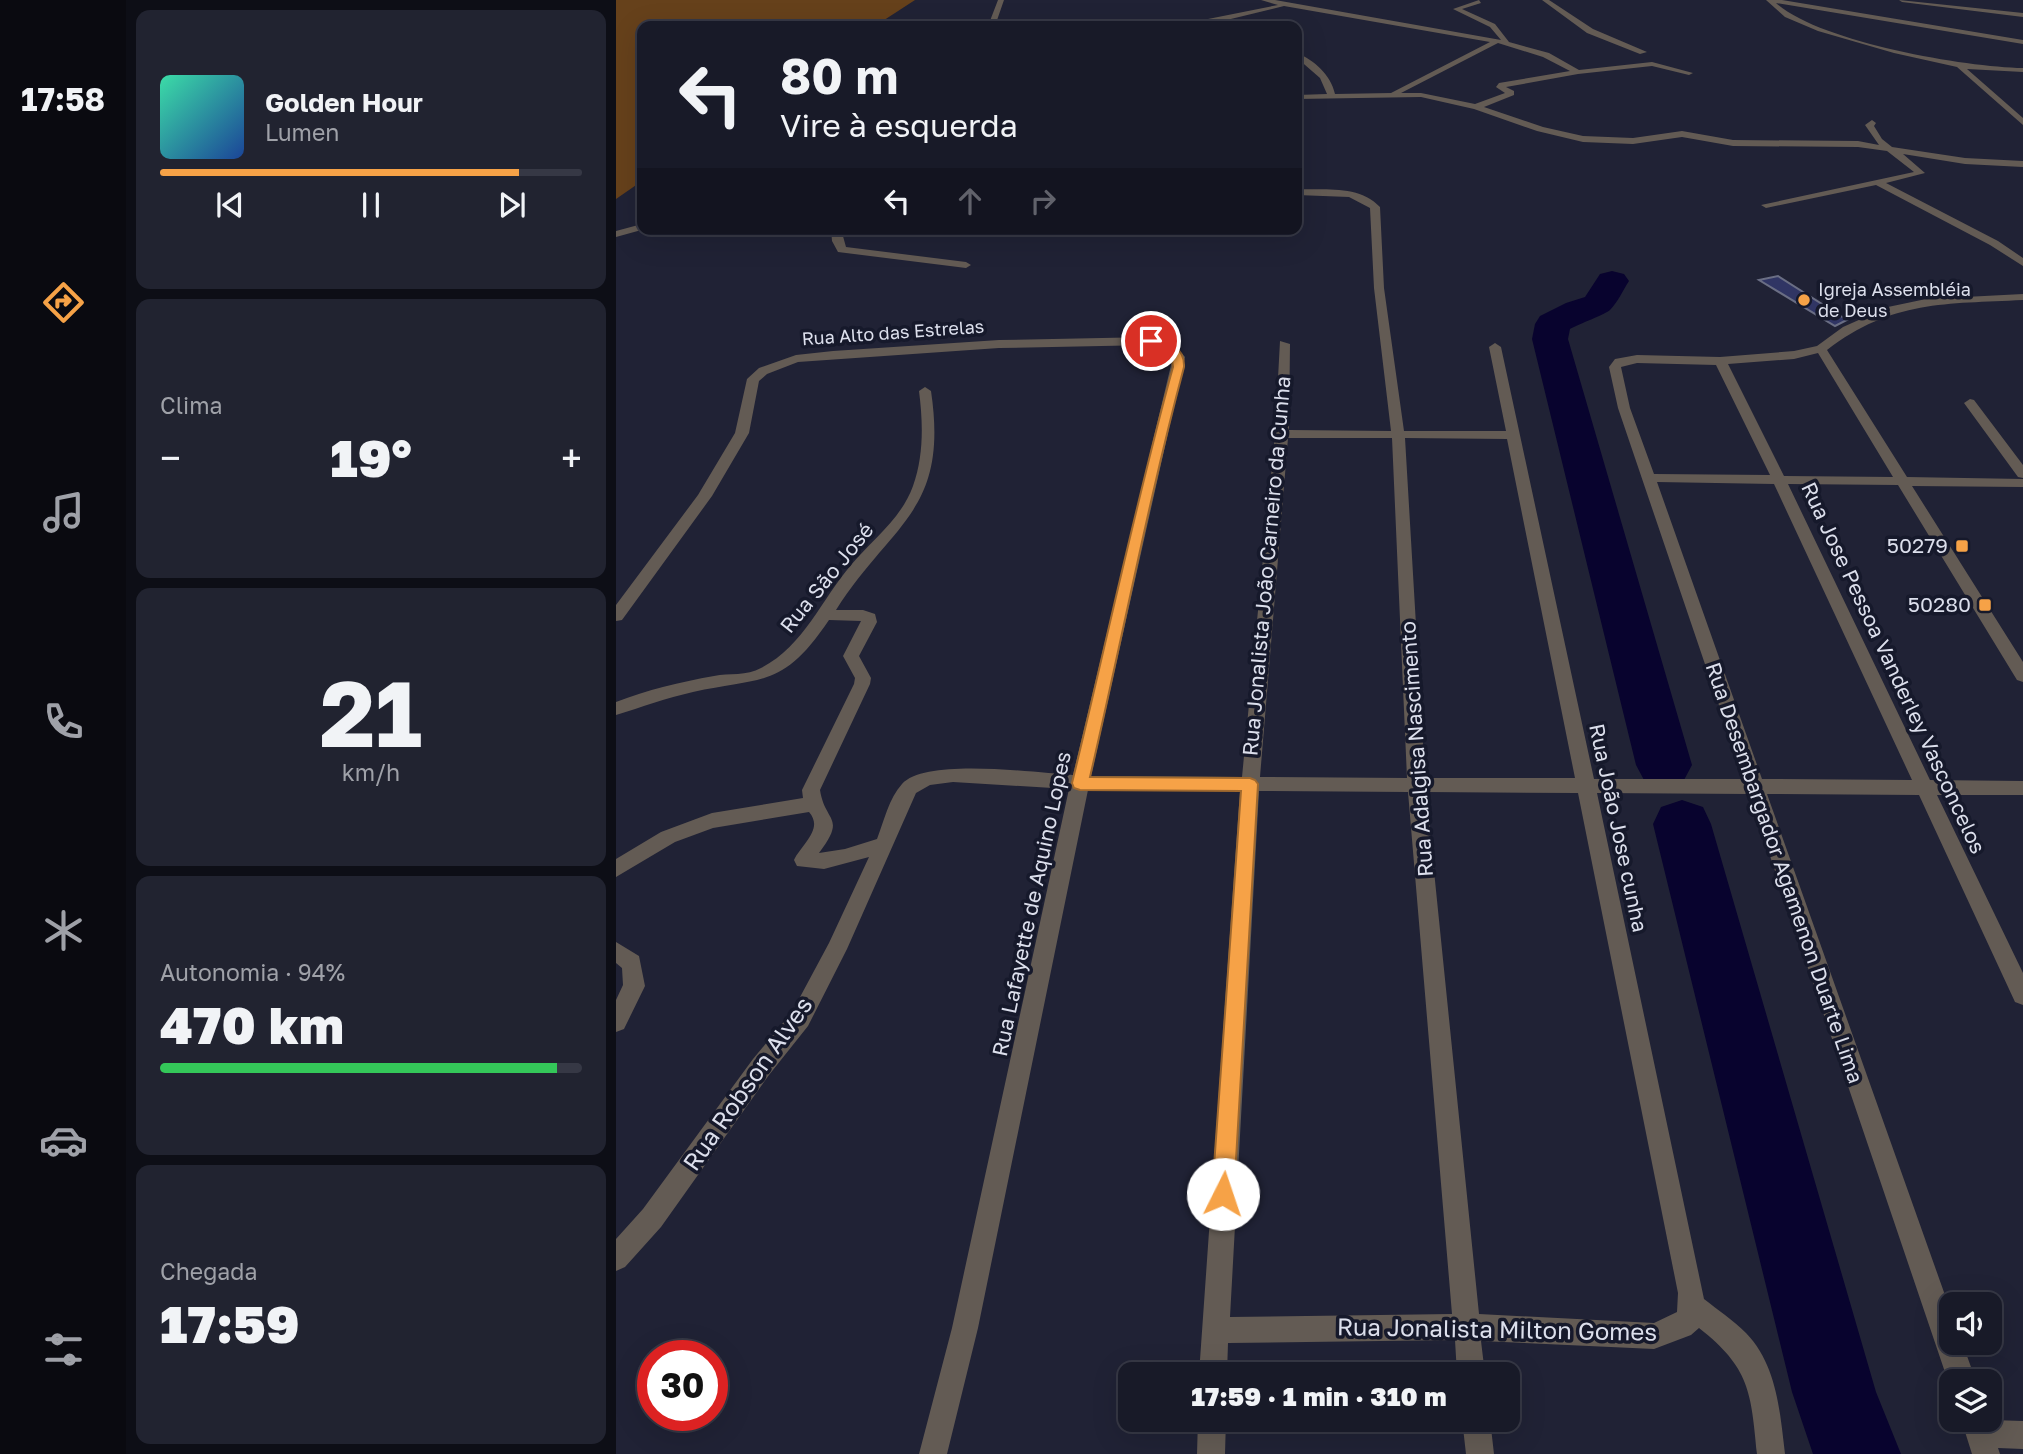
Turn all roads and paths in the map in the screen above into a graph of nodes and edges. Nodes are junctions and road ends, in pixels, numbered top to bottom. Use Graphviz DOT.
graph roads {
  1 [pos="1001,0"];
  2 [pos="1264,0"];
  3 [pos="1545,0"];
  4 [pos="1769,0"];
  5 [pos="1902,0"];
  6 [pos="1479,2"];
  7 [pos="1973,4"];
  8 [pos="1284,5"];
  9 [pos="2023,15"];
  10 [pos="993,21"];
  11 [pos="1208,21"];
  12 [pos="1497,41"];
  13 [pos="2023,42"];
  14 [pos="1506,43"];
  15 [pos="1643,52"];
  16 [pos="1302,59"];
  17 [pos="1961,67"];
  18 [pos="2023,70"];
  19 [pos="1578,72"];
  20 [pos="1689,73"];
  21 [pos="1395,93"];
  22 [pos="1331,96"];
  23 [pos="1302,97"];
  24 [pos="1476,107"];
  25 [pos="1872,122"];
  26 [pos="2023,122"];
  27 [pos="1884,148"];
  28 [pos="2023,164"];
  29 [pos="1879,183"];
  30 [pos="1302,192"];
  31 [pos="1766,205"];
  32 [pos="637,228"];
  33 [pos="616,234"];
  34 [pos="838,235"];
  35 [pos="2023,263"];
  36 [pos="966,265"];
  37 [pos="2023,297"];
  38 [pos="1151,341"];
  39 [pos="1284,344"];
  40 [pos="1495,347"];
  41 [pos="1821,349"];
  42 [pos="1720,361"];
  43 [pos="925,391"];
  44 [pos="1970,402"];
  45 [pos="1282,434"];
  46 [pos="1398,434"];
  47 [pos="1514,435"];
  48 [pos="2023,474"];
  49 [pos="1648,478"];
  50 [pos="1780,480"];
  51 [pos="1905,483"];
  52 [pos="2023,483"];
  53 [pos="826,615"];
  54 [pos="616,616"];
  55 [pos="2023,676"];
  56 [pos="616,709"];
  57 [pos="1080,783"];
  58 [pos="1250,784"];
  59 [pos="1416,784"];
  60 [pos="1586,785"];
  61 [pos="1753,785"];
  62 [pos="1922,787"];
  63 [pos="2023,788"];
  64 [pos="813,804"];
  65 [pos="886,844"];
  66 [pos="616,869"];
  67 [pos="616,951"];
  68 [pos="2023,995"];
  69 [pos="616,1022"];
  70 [pos="616,1258"];
  71 [pos="1691,1312"];
  72 [pos="1465,1327"];
  73 [pos="1214,1330"];
  74 [pos="1213,1362"];
  75 [pos="1469,1362"];
  76 [pos="1958,1369"];
  77 [pos="1212,1432"];
  78 [pos="1477,1432"];
  79 [pos="1980,1435"];
  80 [pos="2023,1435"];
  81 [pos="933,1454"];
  82 [pos="1211,1454"];
  83 [pos="1480,1454"];
  84 [pos="1771,1454"];
  1 -- 10 [label="street"];
  2 -- 8 [label="street"];
  3 -- 15 [label="street"];
  4 -- 13 [label="street"];
  4 -- 17 [label="street"];
  5 -- 7 [label="street"];
  6 -- 14 [label="street"];
  7 -- 9 [label="street"];
  8 -- 11 [label="street"];
  8 -- 12 [label="street"];
  12 -- 14 [label="street"];
  12 -- 21 [label="street"];
  14 -- 19 [label="street"];
  16 -- 22 [label="street"];
  17 -- 18 [label="street"];
  17 -- 26 [label="street"];
  19 -- 20 [label="street"];
  19 -- 24 [label="street"];
  21 -- 22 [label="street"];
  21 -- 24 [label="street"];
  22 -- 23 [label="street"];
  24 -- 27 [label="street"];
  25 -- 27 [label="street"];
  27 -- 28 [label="street"];
  27 -- 29 [label="street"];
  29 -- 31 [label="street"];
  29 -- 35 [label="street"];
  30 -- 46 [label="street, Rua Adalgisa Nascimento"];
  32 -- 33 [label="street"];
  34 -- 36 [label="street"];
  37 -- 41 [label="street"];
  38 -- 54 [label="street, Rua Alto das Estrelas"];
  38 -- 57 [label="street, Rua Lafayette de Aquino Lopes"];
  39 -- 45 [label="street, Rua Jonalista João Carneiro da Cunha"];
  40 -- 47 [label="street, Rua João Jose cunha"];
  41 -- 42 [label="street"];
  41 -- 51 [label="street"];
  42 -- 49 [label="street, Rua Desembargador Agamenon Duarte Lima"];
  42 -- 50 [label="street, Rua Jose Pessoa Vanderley Vasconcelos"];
  43 -- 53 [label="street, Rua São José"];
  44 -- 48 [label="street"];
  45 -- 46 [label="street"];
  45 -- 58 [label="street, Rua Jonalista João Carneiro da Cunha"];
  46 -- 47 [label="street"];
  46 -- 59 [label="street, Rua Adalgisa Nascimento"];
  47 -- 60 [label="street, Rua João Jose cunha"];
  49 -- 50 [label="street"];
  49 -- 61 [label="street, Rua Desembargador Agamenon Duarte Lima"];
  50 -- 51 [label="street"];
  50 -- 62 [label="street, Rua Jose Pessoa Vanderley Vasconcelos"];
  51 -- 52 [label="street"];
  51 -- 55 [label="street"];
  53 -- 56 [label="street, Rua São José"];
  53 -- 64 [label="street"];
  57 -- 58 [label="street"];
  57 -- 65 [label="street, Rua Robson Alves"];
  57 -- 81 [label="street, Rua Lafayette de Aquino Lopes"];
  58 -- 59 [label="street"];
  58 -- 73 [label="street, Rua Jonalista João Carneiro da Cunha"];
  59 -- 60 [label="street"];
  59 -- 72 [label="street, Rua Adalgisa Nascimento"];
  60 -- 61 [label="street"];
  60 -- 71 [label="street, Rua João Jose cunha"];
  61 -- 62 [label="street"];
  61 -- 76 [label="street, Rua Desembargador Agamenon Duarte Lima"];
  62 -- 63 [label="street"];
  62 -- 68 [label="street, Rua Jose Pessoa Vanderley Vasconcelos"];
  64 -- 65 [label="street"];
  64 -- 66 [label="street"];
  65 -- 70 [label="street, Rua Robson Alves"];
  67 -- 69 [label="street"];
  71 -- 72 [label="street, Rua Jonalista Milton Gomes"];
  71 -- 84 [label="street"];
  72 -- 73 [label="street, Rua Jonalista Milton Gomes"];
  72 -- 75 [label="street, Rua Adalgisa Nascimento"];
  73 -- 74 [label="street, Rua Jonalista João Carneiro da Cunha"];
  77 -- 82 [label="street"];
  78 -- 83 [label="street"];
  79 -- 80 [label="street"];
}
